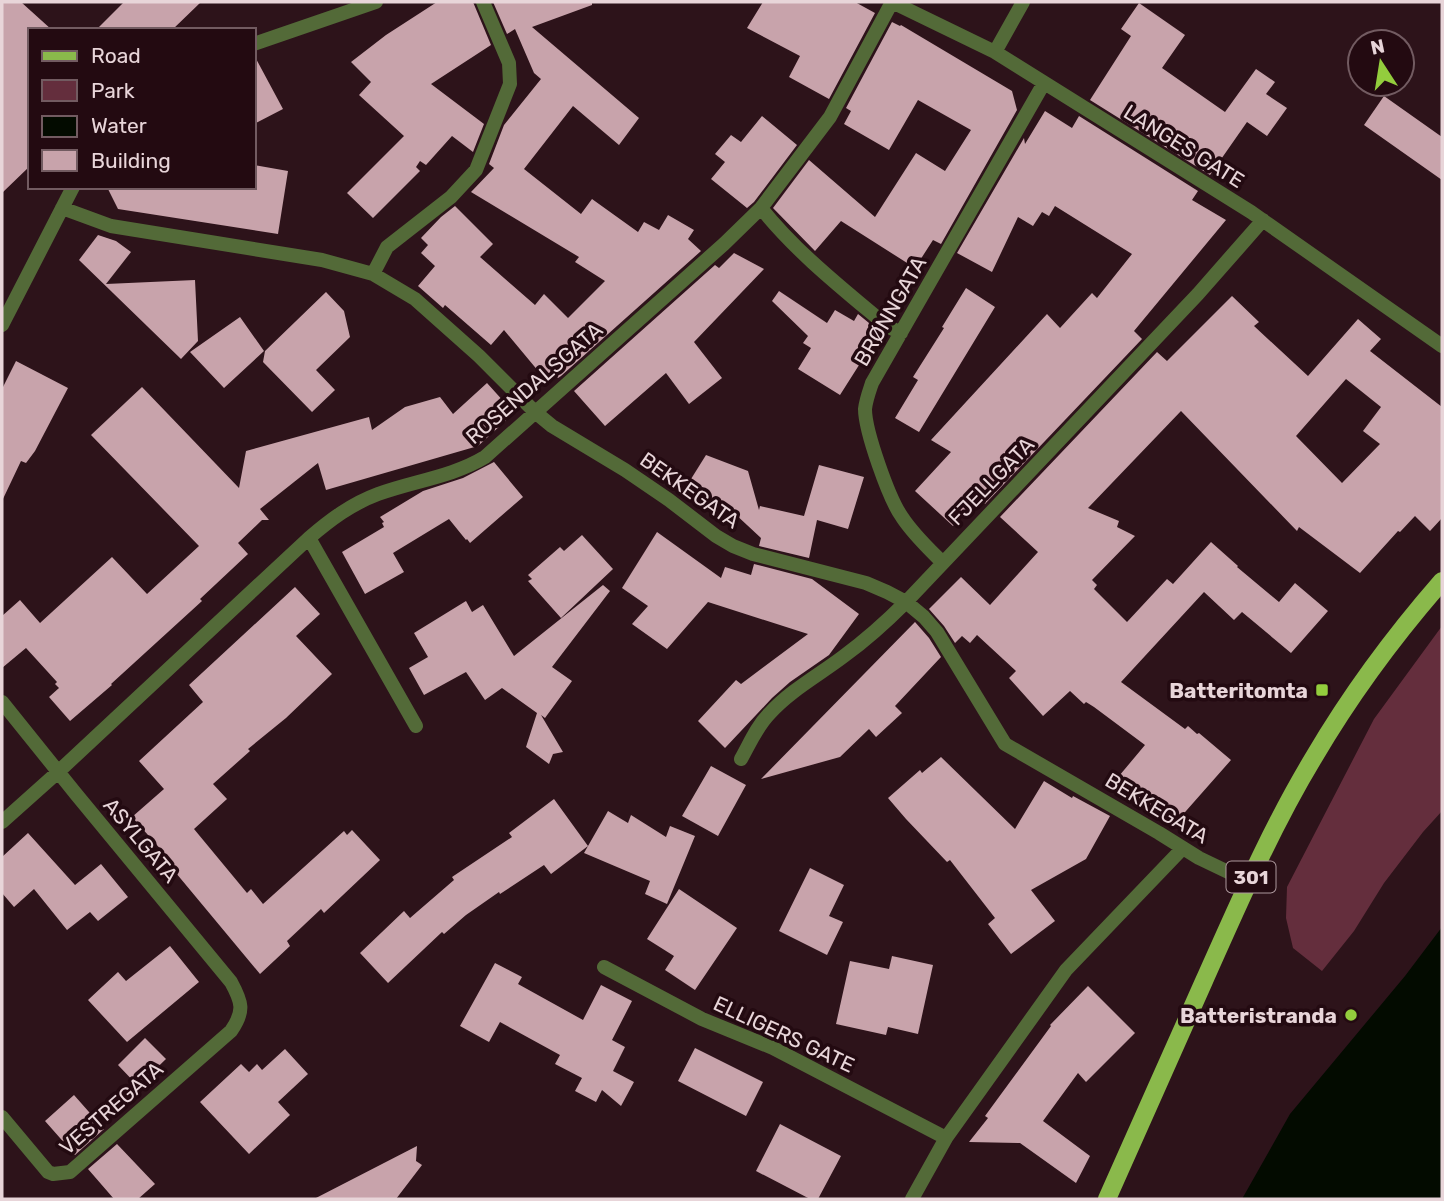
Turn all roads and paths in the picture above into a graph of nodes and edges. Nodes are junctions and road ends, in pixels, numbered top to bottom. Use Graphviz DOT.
graph roads {
  1 [pos="376,2"];
  2 [pos="483,2"];
  3 [pos="892,2"];
  4 [pos="1023,2"];
  5 [pos="256,43"];
  6 [pos="995,52"];
  7 [pos="1044,83"];
  8 [pos="72,189"];
  9 [pos="62,208"];
  10 [pos="761,208"];
  11 [pos="1263,220"];
  12 [pos="373,274"];
  13 [pos="2,325"];
  14 [pos="901,333"];
  15 [pos="1442,346"];
  16 [pos="535,412"];
  17 [pos="309,538"];
  18 [pos="943,562"];
  19 [pos="1442,582"];
  20 [pos="906,603"];
  21 [pos="2,702"];
  22 [pos="416,726"];
  23 [pos="741,759"];
  24 [pos="58,772"];
  25 [pos="2,822"];
  26 [pos="1182,849"];
  27 [pos="1249,882"];
  28 [pos="604,967"];
  29 [pos="241,1009"];
  30 [pos="2,1118"];
  31 [pos="946,1138"];
  32 [pos="912,1199"];
  33 [pos="1107,1199"];
  1 -- 5 [label="street"];
  2 -- 12 [label="street"];
  3 -- 6 [label="street, LANGES GATE"];
  3 -- 10 [label="street, ROSENDALSGATA"];
  4 -- 6 [label="street"];
  6 -- 7 [label="street, LANGES GATE"];
  7 -- 11 [label="street, LANGES GATE"];
  7 -- 14 [label="street, BRØNNGATA"];
  8 -- 9 [label="street"];
  9 -- 12 [label="street, BEKKEGATA"];
  9 -- 13 [label="street"];
  10 -- 14 [label="street"];
  10 -- 16 [label="street, ROSENDALSGATA"];
  11 -- 15 [label="street, LANGES GATE"];
  11 -- 18 [label="street, FJELLGATA"];
  12 -- 16 [label="street, BEKKEGATA"];
  14 -- 18 [label="street, BRØNNGATA"];
  16 -- 17 [label="street, ROSENDALSGATA"];
  16 -- 20 [label="street, BEKKEGATA"];
  17 -- 22 [label="street"];
  17 -- 24 [label="street, ROSENDALSGATA"];
  18 -- 20 [label="street, FJELLGATA"];
  19 -- 27 [label="main road, 301"];
  20 -- 23 [label="street, FJELLGATA"];
  20 -- 26 [label="street, BEKKEGATA"];
  21 -- 24 [label="street, ASYLGATA"];
  24 -- 25 [label="street, ROSENDALSGATA"];
  24 -- 29 [label="street, ASYLGATA"];
  26 -- 27 [label="street, BEKKEGATA"];
  26 -- 31 [label="street"];
  27 -- 33 [label="main road, 301"];
  28 -- 31 [label="street, ELLIGERS GATE"];
  29 -- 30 [label="street, VESTREGATA"];
  31 -- 32 [label="street"];
}
